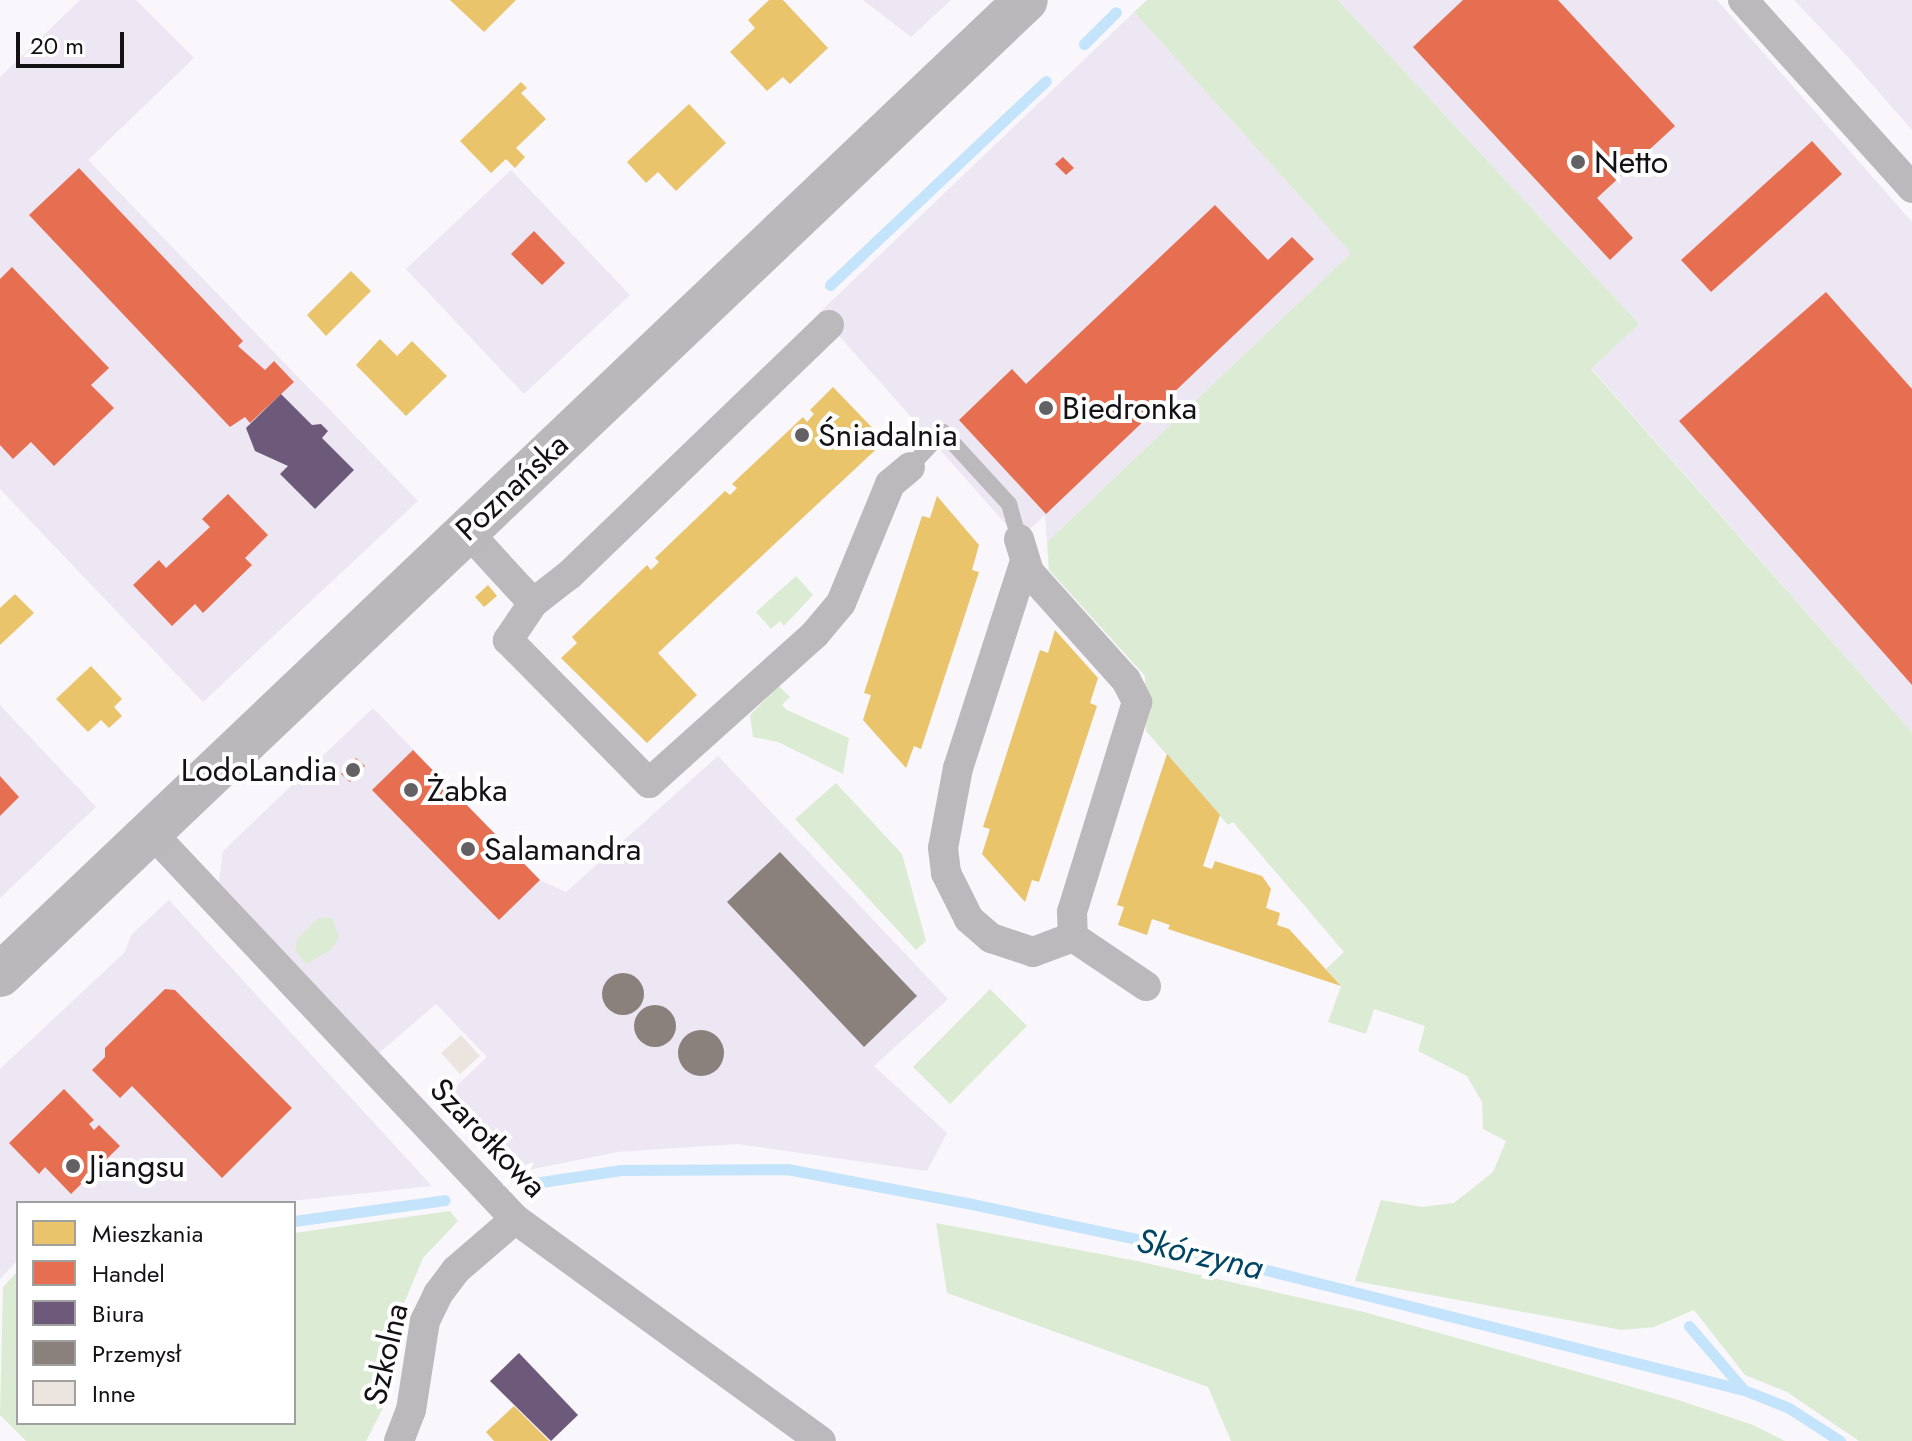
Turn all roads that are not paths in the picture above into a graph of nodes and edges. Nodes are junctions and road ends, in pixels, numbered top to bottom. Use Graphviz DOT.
graph roads {
  1 [pos="1026,0"];
  2 [pos="1743,0"];
  3 [pos="1912,188"];
  4 [pos="829,325"];
  5 [pos="910,467"];
  6 [pos="466,530"];
  7 [pos="1021,551"];
  8 [pos="533,603"];
  9 [pos="151,832"];
  10 [pos="1073,937"];
  11 [pos="0,975"];
  12 [pos="1146,986"];
  13 [pos="515,1219"];
  14 [pos="399,1441"];
  15 [pos="821,1441"];
  1 -- 6 [label="street, Poznańska"];
  2 -- 3 [label="street"];
  4 -- 8 [label="street"];
  5 -- 7 [label="lane"];
  5 -- 8 [label="street"];
  6 -- 8 [label="street"];
  6 -- 9 [label="street, Poznańska"];
  7 -- 10 [label="street"];
  7 -- 10 [label="street"];
  9 -- 11 [label="street, Poznańska"];
  9 -- 13 [label="street, Szarotkowa"];
  10 -- 12 [label="street"];
  13 -- 14 [label="street, Szkolna"];
  13 -- 15 [label="street, Szarotkowa"];
}
